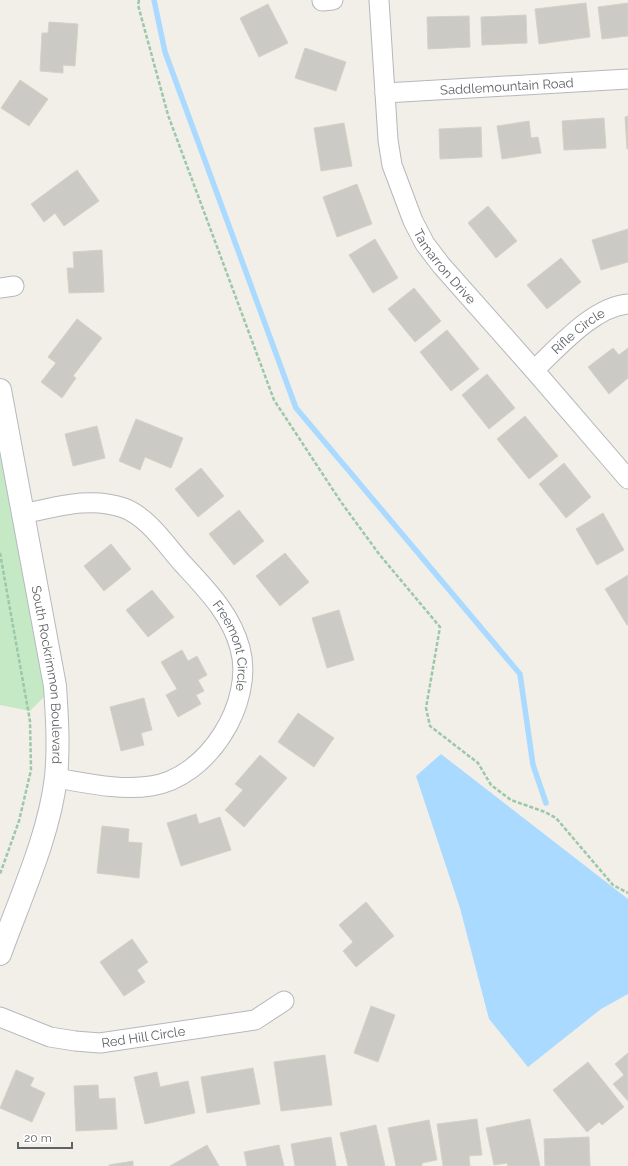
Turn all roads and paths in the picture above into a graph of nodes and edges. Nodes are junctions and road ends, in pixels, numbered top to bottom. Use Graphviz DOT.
graph roads {
  1 [pos="139,0"];
  2 [pos="379,0"];
  3 [pos="628,79"];
  4 [pos="385,93"];
  5 [pos="628,304"];
  6 [pos="534,370"];
  7 [pos="0,390"];
  8 [pos="628,479"];
  9 [pos="23,514"];
  10 [pos="0,553"];
  11 [pos="56,778"];
  12 [pos="0,874"];
  13 [pos="628,893"];
  14 [pos="0,954"];
  15 [pos="284,1001"];
  16 [pos="0,1017"];
  1 -- 13 [label="path"];
  2 -- 4 [label="street, Tamarron Drive"];
  3 -- 4 [label="street, Saddlemountain Road"];
  4 -- 6 [label="street, Tamarron Drive"];
  5 -- 6 [label="street, Rifle Circle"];
  6 -- 8 [label="street, Tamarron Drive"];
  7 -- 9 [label="main road, South Rockrimmon Boulevard"];
  9 -- 11 [label="main road, South Rockrimmon Boulevard"];
  9 -- 11 [label="street, Freemont Circle"];
  10 -- 12 [label="path"];
  11 -- 14 [label="main road, South Rockrimmon Boulevard"];
  15 -- 16 [label="street, Red Hill Circle"];
}
